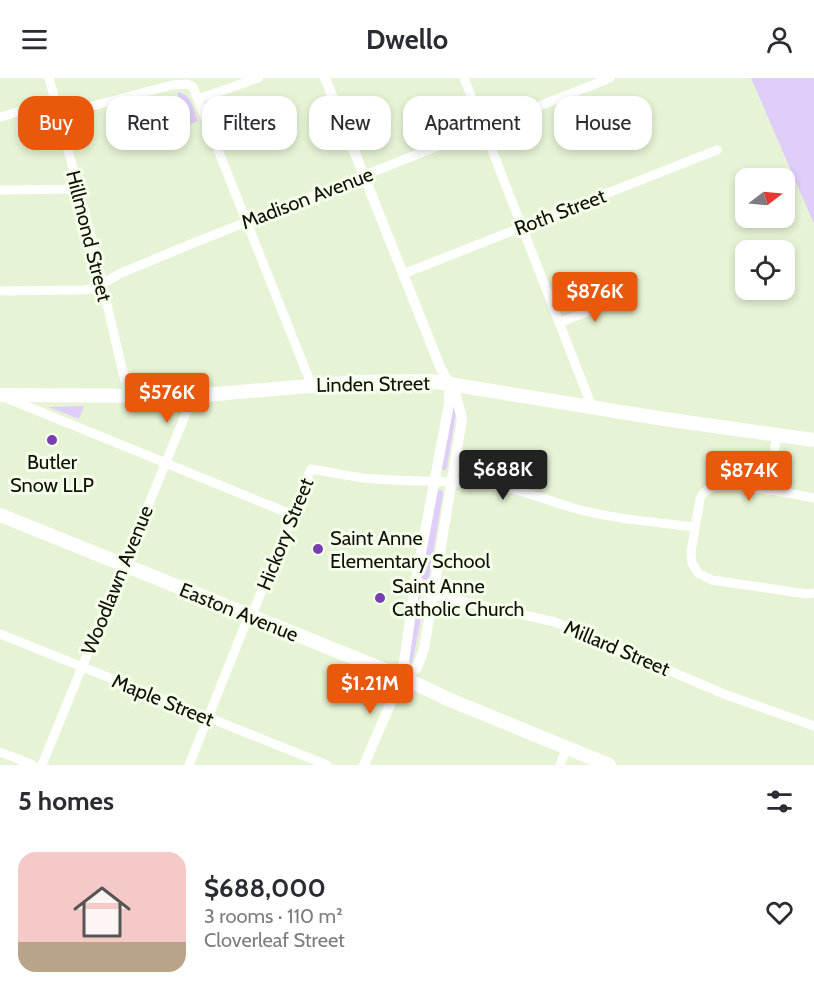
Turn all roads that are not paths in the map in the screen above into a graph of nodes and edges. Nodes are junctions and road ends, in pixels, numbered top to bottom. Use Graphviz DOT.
graph roads {
  1 [pos="49,78"];
  2 [pos="258,78"];
  3 [pos="326,78"];
  4 [pos="464,78"];
  5 [pos="610,78"];
  6 [pos="54,96"];
  7 [pos="471,96"];
  8 [pos="198,99"];
  9 [pos="542,105"];
  10 [pos="94,106"];
  11 [pos="18,112"];
  12 [pos="0,117"];
  13 [pos="68,150"];
  14 [pos="429,150"];
  15 [pos="492,150"];
  16 [pos="717,150"];
  17 [pos="364,176"];
  18 [pos="79,189"];
  19 [pos="0,190"];
  20 [pos="248,222"];
  21 [pos="522,227"];
  22 [pos="404,274"];
  23 [pos="101,283"];
  24 [pos="0,291"];
  25 [pos="621,298"];
  26 [pos="559,323"];
  27 [pos="449,385"];
  28 [pos="312,386"];
  29 [pos="128,394"];
  30 [pos="0,396"];
  31 [pos="193,396"];
  32 [pos="592,406"];
  33 [pos="777,435"];
  34 [pos="814,440"];
  35 [pos="166,463"];
  36 [pos="433,483"];
  37 [pos="451,483"];
  38 [pos="768,491"];
  39 [pos="814,498"];
  40 [pos="0,515"];
  41 [pos="293,515"];
  42 [pos="695,527"];
  43 [pos="123,566"];
  44 [pos="414,590"];
  45 [pos="814,593"];
  46 [pos="433,594"];
  47 [pos="251,617"];
  48 [pos="0,634"];
  49 [pos="82,667"];
  50 [pos="402,677"];
  51 [pos="208,717"];
  52 [pos="814,726"];
  53 [pos="567,747"];
  54 [pos="0,752"];
  55 [pos="33,765"];
  56 [pos="42,765"];
  57 [pos="189,765"];
  58 [pos="327,765"];
  59 [pos="364,765"];
  60 [pos="560,765"];
  61 [pos="609,765"];
  1 -- 6 [label="street, Hillmond Street"];
  2 -- 8 [label="street"];
  3 -- 17 [label="street"];
  4 -- 7 [label="street"];
  5 -- 9 [label="street, Madison Avenue"];
  8 -- 10 [label="street"];
  8 -- 20 [label="street"];
  11 -- 12 [label="street"];
  13 -- 18 [label="street, Hillmond Street"];
  14 -- 17 [label="street, Madison Avenue"];
  15 -- 21 [label="street"];
  16 -- 21 [label="street, Roth Street"];
  17 -- 20 [label="street, Madison Avenue"];
  17 -- 22 [label="street"];
  18 -- 19 [label="street"];
  18 -- 23 [label="street, Hillmond Street"];
  20 -- 23 [label="street, Madison Avenue"];
  20 -- 28 [label="street"];
  21 -- 22 [label="street, Roth Street"];
  21 -- 26 [label="street"];
  22 -- 27 [label="street"];
  23 -- 24 [label="street, Madison Avenue"];
  23 -- 29 [label="street, Hillmond Street"];
  25 -- 26 [label="street"];
  26 -- 32 [label="street"];
  27 -- 28 [label="main road, Linden Street"];
  27 -- 32 [label="main road, Linden Street"];
  27 -- 36 [label="street"];
  27 -- 37 [label="street"];
  28 -- 31 [label="main road, Linden Street"];
  29 -- 30 [label="main road, Linden Street"];
  29 -- 31 [label="main road, Linden Street"];
  30 -- 35 [label="street"];
  31 -- 35 [label="street, Woodlawn Avenue"];
  32 -- 33 [label="main road, Linden Street"];
  33 -- 34 [label="main road, Linden Street"];
  33 -- 38 [label="street"];
  35 -- 41 [label="street"];
  35 -- 43 [label="street, Woodlawn Avenue"];
  36 -- 37 [label="street"];
  36 -- 41 [label="street, Hickory Street"];
  36 -- 44 [label="street"];
  37 -- 42 [label="street"];
  37 -- 46 [label="street"];
  38 -- 39 [label="street"];
  38 -- 42 [label="street"];
  40 -- 43 [label="main road, Easton Avenue"];
  41 -- 47 [label="street, Hickory Street"];
  42 -- 45 [label="street"];
  43 -- 47 [label="main road, Easton Avenue"];
  43 -- 49 [label="street, Woodlawn Avenue"];
  44 -- 46 [label="street, Millard Street"];
  44 -- 50 [label="street"];
  46 -- 50 [label="street"];
  46 -- 52 [label="street, Millard Street"];
  47 -- 50 [label="main road, Easton Avenue"];
  47 -- 51 [label="street, Hickory Street"];
  48 -- 49 [label="street, Maple Street"];
  49 -- 51 [label="street, Maple Street"];
  49 -- 56 [label="street, Woodlawn Avenue"];
  50 -- 53 [label="main road, Easton Avenue"];
  50 -- 59 [label="street"];
  51 -- 57 [label="street, Hickory Street"];
  51 -- 58 [label="street, Maple Street"];
  53 -- 60 [label="street"];
  53 -- 61 [label="main road, Easton Avenue"];
  54 -- 55 [label="street"];
}
